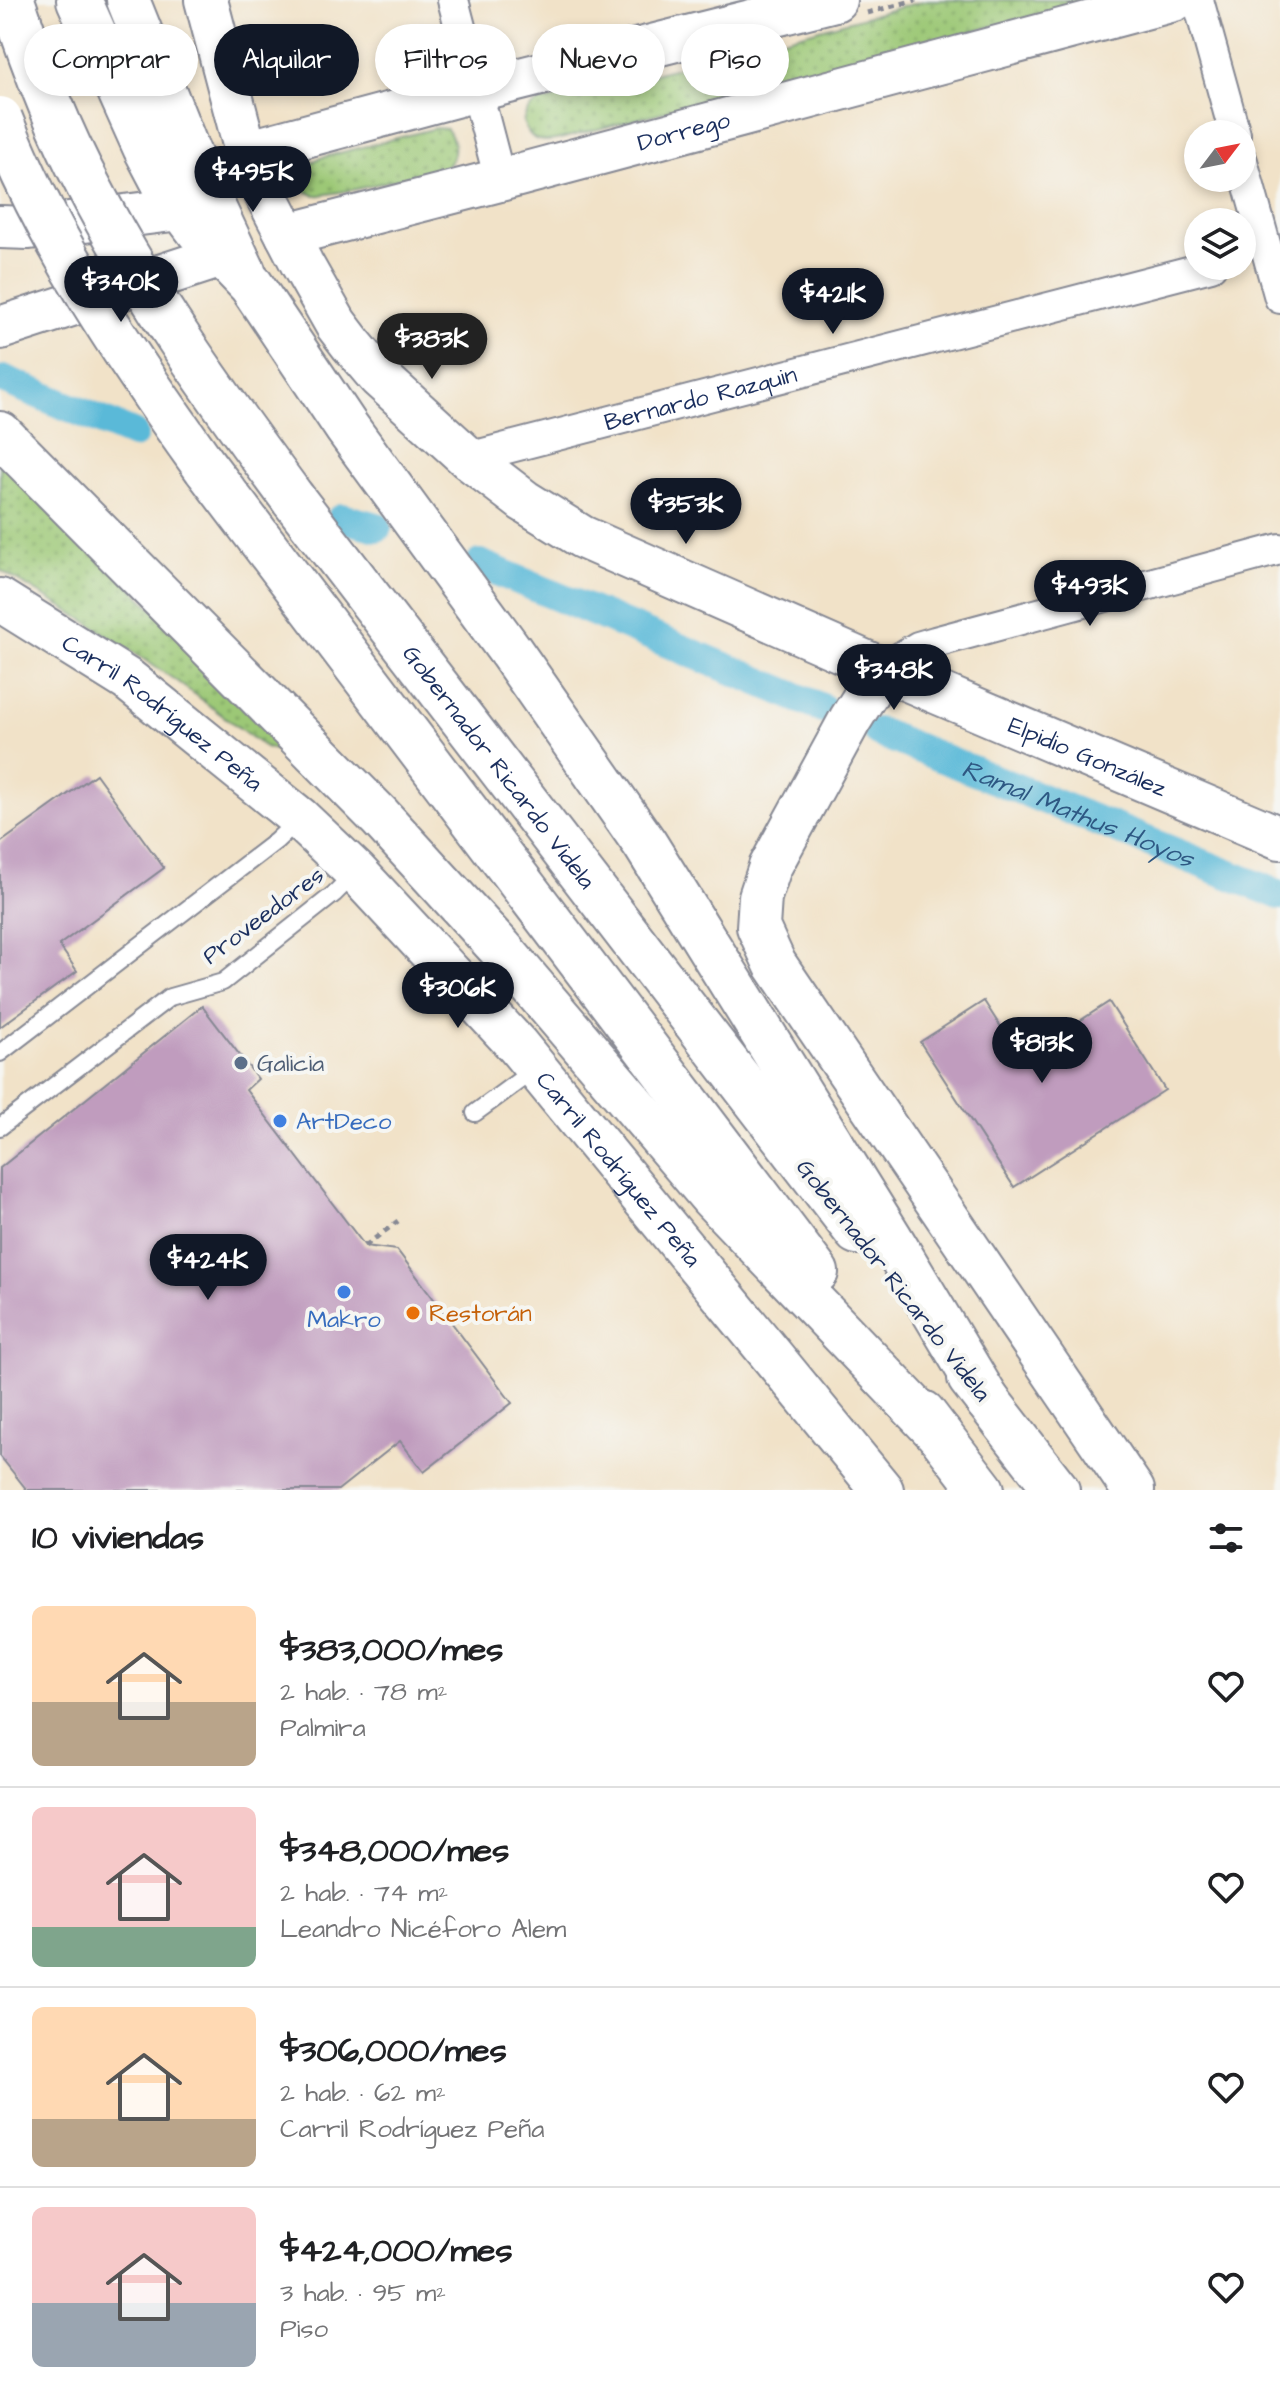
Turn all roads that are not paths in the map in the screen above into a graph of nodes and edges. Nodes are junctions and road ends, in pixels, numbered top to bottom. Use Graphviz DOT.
graph roads {
  1 [pos="12,0"];
  2 [pos="79,0"];
  3 [pos="128,0"];
  4 [pos="206,0"];
  5 [pos="453,0"];
  6 [pos="835,0"];
  7 [pos="1174,0"];
  8 [pos="1198,0"];
  9 [pos="459,24"];
  10 [pos="516,80"];
  11 [pos="455,96"];
  12 [pos="479,96"];
  13 [pos="0,119"];
  14 [pos="1231,120"];
  15 [pos="246,152"];
  16 [pos="500,180"];
  17 [pos="1249,192"];
  18 [pos="196,206"];
  19 [pos="0,227"];
  20 [pos="287,235"];
  21 [pos="1263,253"];
  22 [pos="236,264"];
  23 [pos="1184,273"];
  24 [pos="1280,298"];
  25 [pos="0,328"];
  26 [pos="0,434"];
  27 [pos="468,458"];
  28 [pos="1280,549"];
  29 [pos="0,600"];
  30 [pos="882,669"];
  31 [pos="299,818"];
  32 [pos="1280,838"];
  33 [pos="356,872"];
  34 [pos="0,1053"];
  35 [pos="536,1069"];
  36 [pos="475,1113"];
  37 [pos="0,1127"];
  38 [pos="987,1400"];
  39 [pos="940,1435"];
  40 [pos="870,1486"];
  41 [pos="982,1490"];
  42 [pos="1057,1490"];
  43 [pos="1133,1490"];
  1 -- 38 [label="highway, Gobernador Ricardo Videla, bridge"];
  2 -- 18 [label="highway"];
  3 -- 18 [label="street"];
  4 -- 15 [label="street, Elpidio González"];
  5 -- 9 [label="street"];
  6 -- 10 [label="street"];
  7 -- 16 [label="street, Dorrego"];
  8 -- 14 [label="street"];
  11 -- 15 [label="street"];
  12 -- 16 [label="street"];
  13 -- 39 [label="highway, bridge"];
  15 -- 20 [label="street, Elpidio González"];
  16 -- 20 [label="street, Dorrego"];
  17 -- 21 [label="street"];
  18 -- 19 [label="street"];
  18 -- 22 [label="highway"];
  20 -- 27 [label="street, Elpidio González"];
  21 -- 24 [label="street"];
  22 -- 25 [label="street"];
  22 -- 38 [label="highway"];
  23 -- 27 [label="street, Bernardo Razquin"];
  26 -- 39 [label="highway"];
  27 -- 30 [label="street, Elpidio González"];
  28 -- 30 [label="street"];
  29 -- 31 [label="street, Carril Rodríguez Peña"];
  30 -- 32 [label="street, Elpidio González"];
  30 -- 43 [label="street"];
  31 -- 33 [label="street, Carril Rodríguez Peña"];
  31 -- 34 [label="lane"];
  33 -- 35 [label="street, Carril Rodríguez Peña"];
  33 -- 37 [label="lane, Proveedores"];
  35 -- 36 [label="lane"];
  35 -- 40 [label="street, Carril Rodríguez Peña"];
  38 -- 42 [label="highway, Gobernador Ricardo Videla"];
  39 -- 41 [label="highway"];
}
